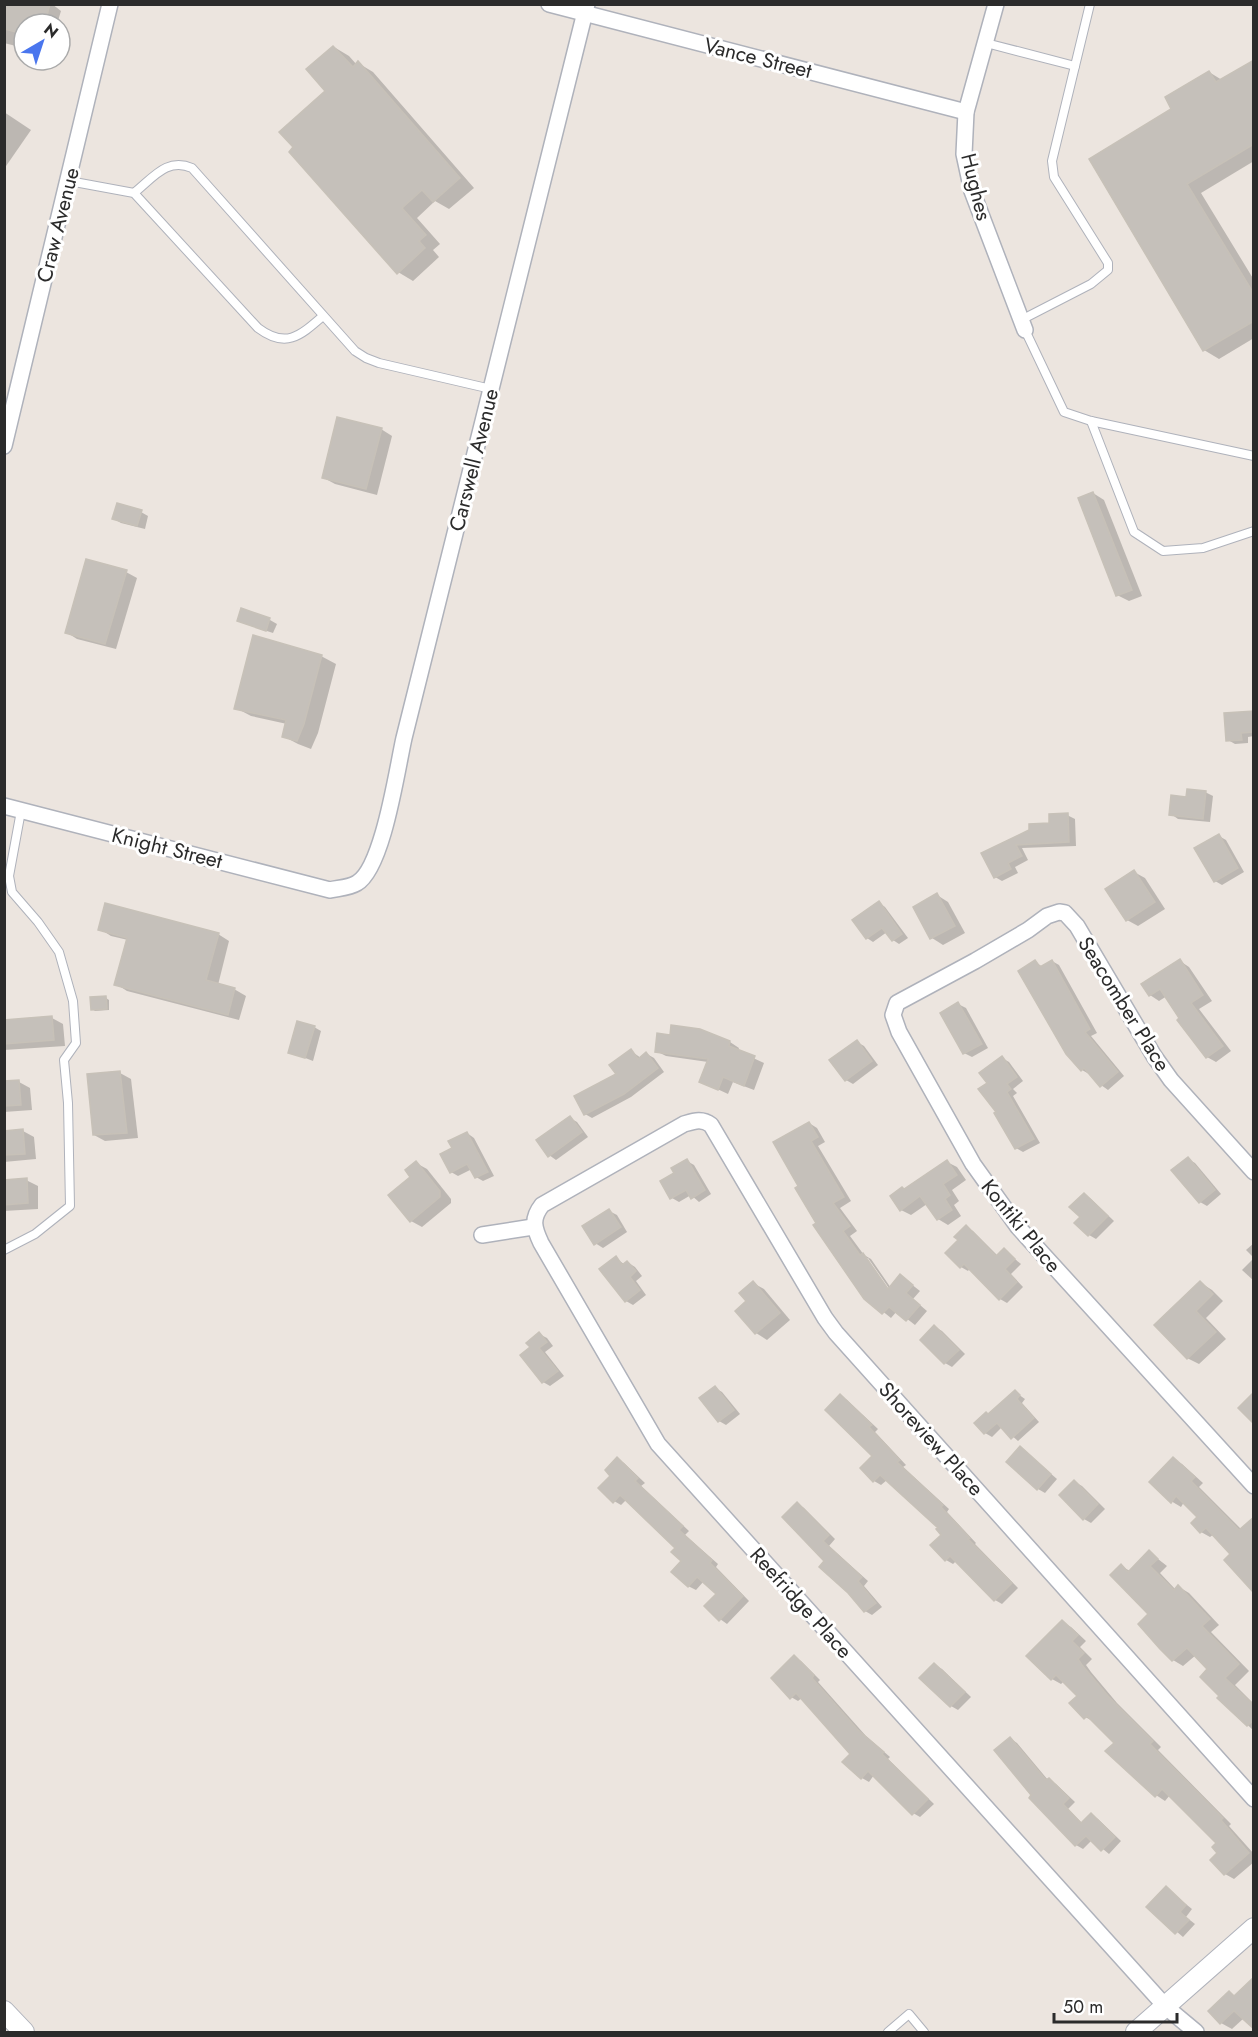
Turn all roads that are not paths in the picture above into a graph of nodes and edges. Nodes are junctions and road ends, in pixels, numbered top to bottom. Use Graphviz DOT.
graph roads {
  1 [pos="110,4"];
  2 [pos="549,4"];
  3 [pos="996,4"];
  4 [pos="1090,4"];
  5 [pos="585,9"];
  6 [pos="986,43"];
  7 [pos="1075,66"];
  8 [pos="966,111"];
  9 [pos="69,181"];
  10 [pos="134,194"];
  11 [pos="323,316"];
  12 [pos="1023,325"];
  13 [pos="491,389"];
  14 [pos="1091,422"];
  15 [pos="4,446"];
  16 [pos="1254,456"];
  17 [pos="1254,531"];
  18 [pos="4,806"];
  19 [pos="21,811"];
  20 [pos="330,890"];
  21 [pos="975,961"];
  22 [pos="1254,1172"];
  23 [pos="533,1227"];
  24 [pos="482,1235"];
  25 [pos="4,1250"];
  26 [pos="1254,1486"];
  27 [pos="1254,1799"];
  28 [pos="1254,1928"];
  29 [pos="1166,2007"];
  30 [pos="4,2011"];
  31 [pos="24,2032"];
  32 [pos="888,2032"];
  33 [pos="924,2032"];
  34 [pos="1136,2032"];
  35 [pos="1196,2032"];
  1 -- 9 [label="street, Craw Avenue"];
  2 -- 5 [label="street, Vance Street"];
  3 -- 6 [label="street, Hughes"];
  4 -- 7 [label="lane"];
  5 -- 8 [label="street, Vance Street"];
  5 -- 13 [label="street, Carswell Avenue"];
  6 -- 7 [label="lane"];
  6 -- 8 [label="street, Hughes"];
  7 -- 12 [label="lane"];
  8 -- 12 [label="street, Hughes"];
  9 -- 10 [label="lane"];
  9 -- 15 [label="street, Craw Avenue"];
  10 -- 11 [label="lane"];
  10 -- 11 [label="lane"];
  11 -- 13 [label="lane"];
  12 -- 14 [label="lane"];
  13 -- 20 [label="street, Carswell Avenue"];
  14 -- 16 [label="lane"];
  14 -- 17 [label="lane"];
  18 -- 19 [label="street, Knight Street"];
  19 -- 20 [label="street, Knight Street"];
  19 -- 25 [label="lane"];
  21 -- 22 [label="street, Seacomber Place"];
  21 -- 26 [label="street, Kontiki Place"];
  23 -- 24 [label="street"];
  23 -- 27 [label="street, Shoreview Place"];
  23 -- 29 [label="street, Reefridge Place"];
  28 -- 29 [label="street"];
  29 -- 34 [label="street"];
  29 -- 35 [label="street, Reefridge Place"];
  30 -- 31 [label="street"];
  32 -- 33 [label="lane"];
}
